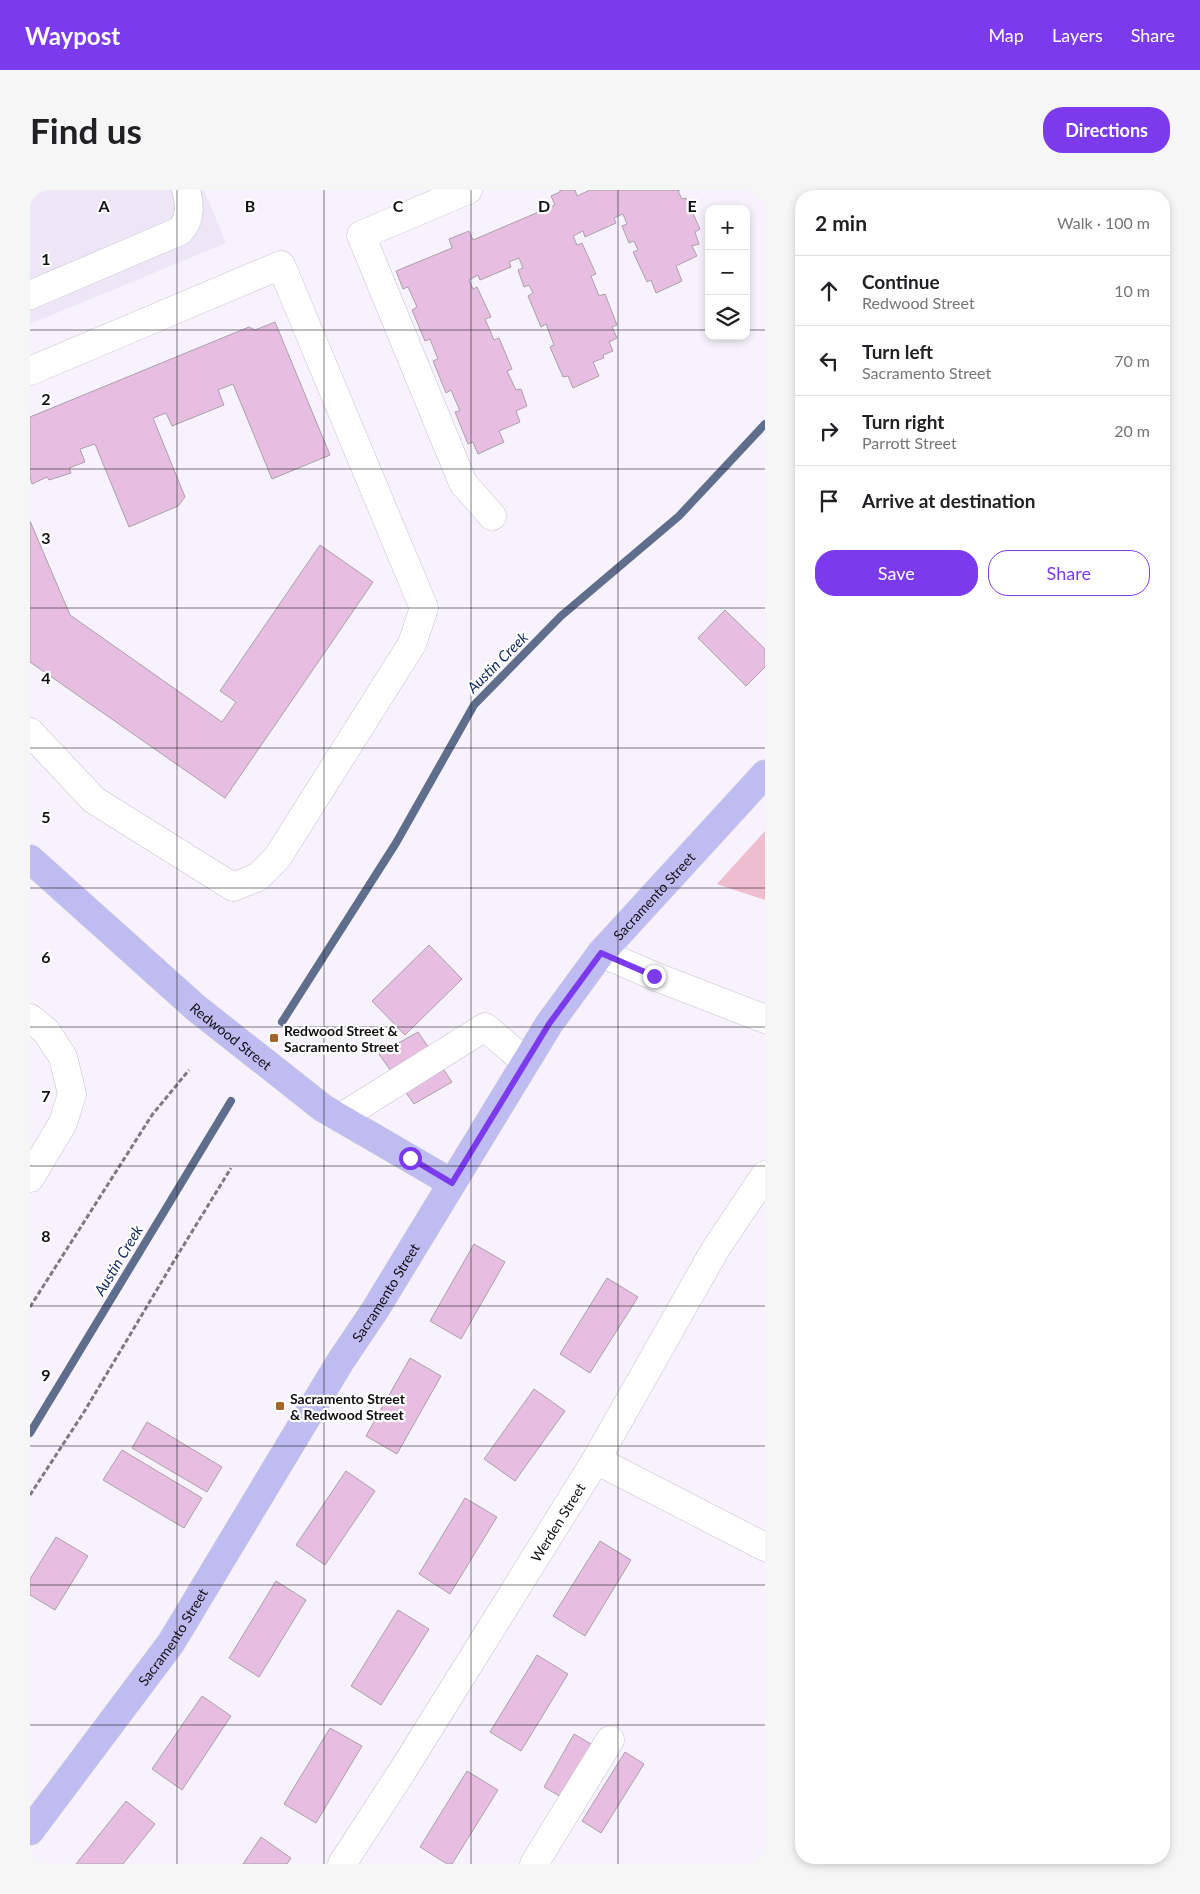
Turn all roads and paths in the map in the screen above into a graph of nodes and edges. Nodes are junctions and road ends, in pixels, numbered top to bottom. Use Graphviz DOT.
graph roads {
  1 [pos="186,190"];
  2 [pos="468,190"];
  3 [pos="30,295"];
  4 [pos="30,371"];
  5 [pos="492,516"];
  6 [pos="30,732"];
  7 [pos="763,780"];
  8 [pos="30,859"];
  9 [pos="601,953"];
  10 [pos="30,1018"];
  11 [pos="765,1019"];
  12 [pos="526,1062"];
  13 [pos="189,1070"];
  14 [pos="331,1113"];
  15 [pos="231,1168"];
  16 [pos="765,1175"];
  17 [pos="30,1178"];
  18 [pos="452,1183"];
  19 [pos="30,1307"];
  20 [pos="596,1460"];
  21 [pos="30,1495"];
  22 [pos="765,1547"];
  23 [pos="610,1740"];
  24 [pos="30,1831"];
  25 [pos="342,1864"];
  26 [pos="534,1864"];
  1 -- 3 [label="street"];
  2 -- 5 [label="street"];
  4 -- 6 [label="street"];
  7 -- 9 [label="main road, Sacramento Street"];
  8 -- 14 [label="main road, Redwood Street"];
  9 -- 11 [label="street"];
  9 -- 12 [label="main road, Sacramento Street"];
  10 -- 17 [label="street"];
  12 -- 14 [label="street"];
  12 -- 18 [label="main road, Sacramento Street"];
  13 -- 19 [label="path"];
  14 -- 18 [label="main road, Redwood Street"];
  15 -- 21 [label="path"];
  16 -- 20 [label="street, Werden Street"];
  18 -- 24 [label="main road, Sacramento Street"];
  20 -- 22 [label="street"];
  20 -- 25 [label="street, Werden Street"];
  23 -- 26 [label="street"];
}
